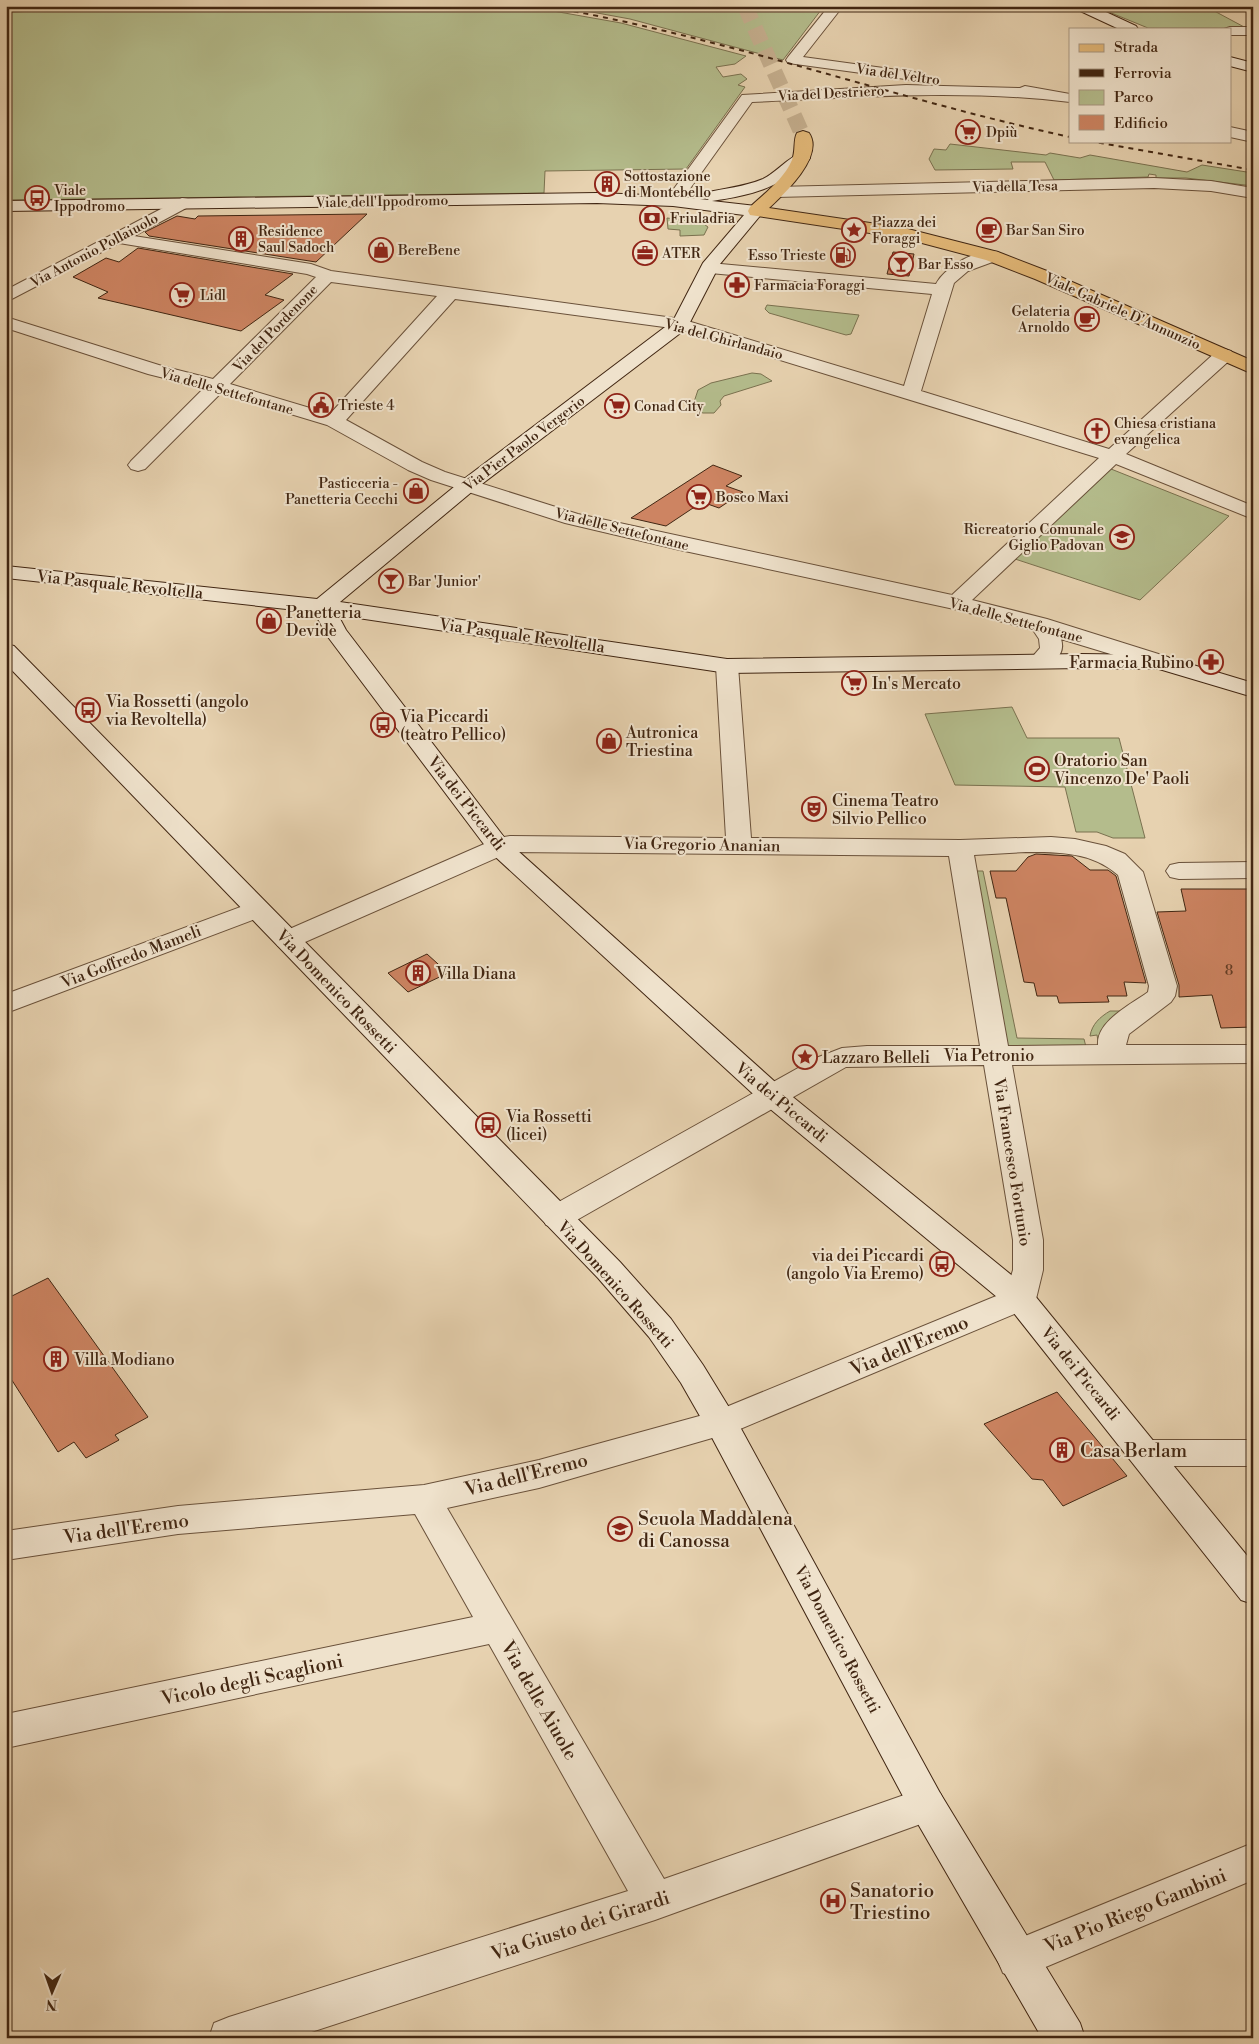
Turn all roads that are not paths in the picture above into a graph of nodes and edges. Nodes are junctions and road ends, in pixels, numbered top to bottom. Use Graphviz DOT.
graph roads {
  1 [pos="836,6"];
  2 [pos="1081,6"];
  3 [pos="1129,28"];
  4 [pos="1253,30"];
  5 [pos="1232,31"];
  6 [pos="1232,62"];
  7 [pos="1253,68"];
  8 [pos="1043,93"];
  9 [pos="1069,98"];
  10 [pos="1232,132"];
  11 [pos="803,136"];
  12 [pos="1253,137"];
  13 [pos="802,158"];
  14 [pos="776,192"];
  15 [pos="1253,194"];
  16 [pos="673,202"];
  17 [pos="182,203"];
  18 [pos="6,206"];
  19 [pos="756,211"];
  20 [pos="117,238"];
  21 [pos="992,256"];
  22 [pos="710,268"];
  23 [pos="326,276"];
  24 [pos="942,290"];
  25 [pos="450,293"];
  26 [pos="6,297"];
  27 [pos="6,322"];
  28 [pos="681,324"];
  29 [pos="1224,355"];
  30 [pos="1253,368"];
  31 [pos="218,386"];
  32 [pos="911,393"];
  33 [pos="334,421"];
  34 [pos="1113,456"];
  35 [pos="138,466"];
  36 [pos="467,486"];
  37 [pos="1253,513"];
  38 [pos="13,575"];
  39 [pos="957,603"];
  40 [pos="322,606"];
  41 [pos="1039,624"];
  42 [pos="6,651"];
  43 [pos="1038,662"];
  44 [pos="1160,662"];
  45 [pos="727,666"];
  46 [pos="1253,690"];
  47 [pos="739,844"];
  48 [pos="498,846"];
  49 [pos="960,848"];
  50 [pos="1253,870"];
  51 [pos="1179,871"];
  52 [pos="257,909"];
  53 [pos="287,940"];
  54 [pos="6,1004"];
  55 [pos="1253,1054"];
  56 [pos="996,1055"];
  57 [pos="1115,1055"];
  58 [pos="773,1096"];
  59 [pos="557,1217"];
  60 [pos="1020,1299"];
  61 [pos="721,1423"];
  62 [pos="1146,1453"];
  63 [pos="1253,1453"];
  64 [pos="424,1498"];
  65 [pos="6,1546"];
  66 [pos="1253,1588"];
  67 [pos="498,1627"];
  68 [pos="6,1731"];
  69 [pos="927,1805"];
  70 [pos="1253,1861"];
  71 [pos="655,1901"];
  72 [pos="1017,1958"];
  73 [pos="229,2038"];
  74 [pos="1066,2038"];
  1 -- 8 [label="street, Via del Veltro"];
  2 -- 3 [label="street"];
  4 -- 5 [label="street"];
  6 -- 7 [label="street"];
  8 -- 9 [label="street, Via del Veltro"];
  8 -- 16 [label="street, Via del Destriero"];
  10 -- 12 [label="street"];
  11 -- 13 [label="main road"];
  13 -- 14 [label="main road"];
  13 -- 16 [label="street"];
  14 -- 15 [label="street, Via della Tesa"];
  14 -- 19 [label="main road"];
  16 -- 17 [label="street, Viale dell'Ippodromo"];
  16 -- 19 [label="street, Viale dell'Ippodromo"];
  17 -- 18 [label="street, Viale dell'Ippodromo"];
  17 -- 20 [label="street, Via Antonio Pollaiuolo"];
  19 -- 21 [label="main road"];
  19 -- 22 [label="street"];
  20 -- 23 [label="street, Via del Ghirlandaio"];
  20 -- 26 [label="street, Via Antonio Pollaiuolo"];
  21 -- 24 [label="street"];
  21 -- 29 [label="main road, Viale Gabriele D'Annunzio"];
  22 -- 24 [label="street"];
  22 -- 28 [label="street, Via Pier Paolo Vergerio"];
  23 -- 25 [label="street, Via del Ghirlandaio"];
  23 -- 31 [label="street, Via del Pordenone"];
  24 -- 32 [label="street"];
  25 -- 28 [label="street, Via del Ghirlandaio"];
  25 -- 33 [label="street"];
  27 -- 31 [label="street, Via delle Settefontane"];
  28 -- 32 [label="street, Via del Ghirlandaio"];
  28 -- 36 [label="street, Via Pier Paolo Vergerio"];
  29 -- 30 [label="main road, Viale Gabriele D'Annunzio"];
  29 -- 34 [label="street"];
  31 -- 33 [label="street, Via delle Settefontane"];
  31 -- 35 [label="street, Via del Pordenone"];
  32 -- 34 [label="street, Via del Ghirlandaio"];
  33 -- 36 [label="street, Via delle Settefontane"];
  34 -- 37 [label="street, Via del Ghirlandaio"];
  34 -- 39 [label="street"];
  36 -- 39 [label="street, Via delle Settefontane"];
  36 -- 40 [label="street, Via Pier Paolo Vergerio"];
  38 -- 40 [label="street, Via Pasquale Revoltella"];
  39 -- 41 [label="street, Via delle Settefontane"];
  40 -- 45 [label="street, Via Pasquale Revoltella"];
  40 -- 48 [label="street, Via dei Piccardi"];
  41 -- 43 [label="street"];
  41 -- 44 [label="street, Via delle Settefontane"];
  42 -- 52 [label="street, Via Domenico Rossetti"];
  43 -- 44 [label="street, Via Pasquale Revoltella"];
  43 -- 45 [label="street, Via Pasquale Revoltella"];
  44 -- 46 [label="street, Via delle Settefontane"];
  45 -- 47 [label="street"];
  47 -- 48 [label="street, Via Gregorio Ananian"];
  47 -- 49 [label="street, Via Gregorio Ananian"];
  48 -- 53 [label="street, Via Gregorio Ananian"];
  48 -- 58 [label="street, Via dei Piccardi"];
  49 -- 56 [label="street, Via Francesco Fortunio"];
  49 -- 57 [label="street, Via Gregorio Ananian"];
  50 -- 51 [label="street"];
  52 -- 53 [label="street, Via Domenico Rossetti"];
  52 -- 54 [label="street, Via Goffredo Mameli"];
  53 -- 59 [label="street, Via Domenico Rossetti"];
  55 -- 57 [label="street, Via Petronio"];
  56 -- 57 [label="street, Via Petronio"];
  56 -- 58 [label="street, Via Petronio"];
  56 -- 60 [label="street, Via Francesco Fortunio"];
  58 -- 59 [label="street, Via Petronio"];
  58 -- 60 [label="street, Via dei Piccardi"];
  59 -- 61 [label="street, Via Domenico Rossetti"];
  60 -- 61 [label="street, Via dell'Eremo"];
  60 -- 62 [label="street, Via dei Piccardi"];
  61 -- 64 [label="street, Via dell'Eremo"];
  61 -- 69 [label="street, Via Domenico Rossetti"];
  62 -- 63 [label="street"];
  62 -- 66 [label="street, Via dei Piccardi"];
  64 -- 65 [label="street, Via dell'Eremo"];
  64 -- 67 [label="street, Via delle Aiuole"];
  67 -- 68 [label="street, Vicolo degli Scaglioni"];
  67 -- 71 [label="street, Via delle Aiuole"];
  69 -- 71 [label="street, Via Giusto dei Girardi"];
  69 -- 72 [label="street, Via Domenico Rossetti"];
  70 -- 72 [label="street, Via Pio Riego Gambini"];
  71 -- 73 [label="street, Via Giusto dei Girardi"];
  72 -- 74 [label="street, Via Domenico Rossetti"];
}
